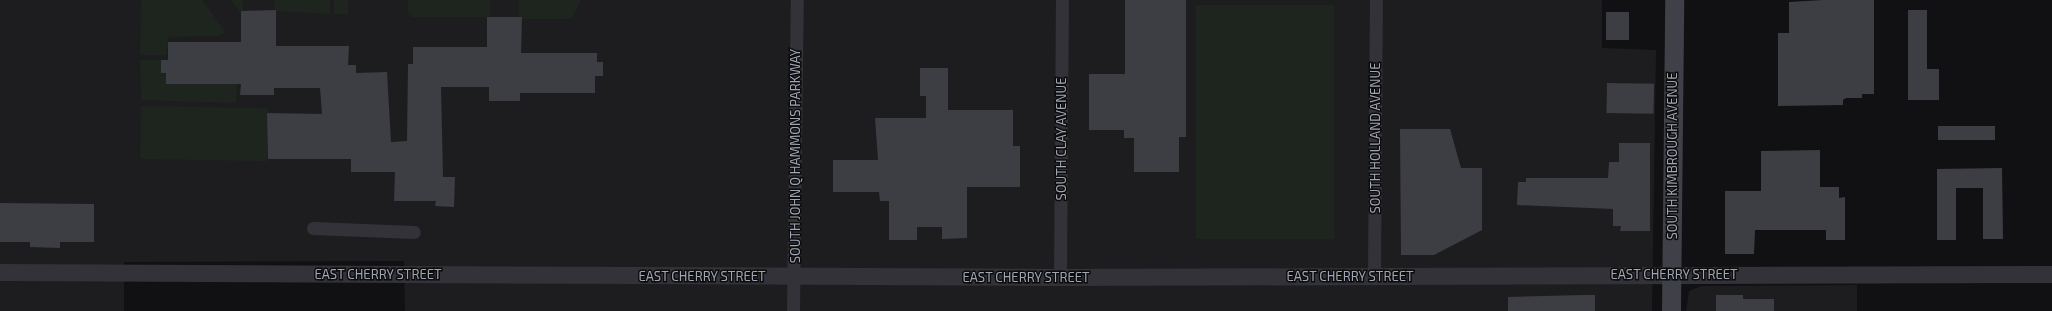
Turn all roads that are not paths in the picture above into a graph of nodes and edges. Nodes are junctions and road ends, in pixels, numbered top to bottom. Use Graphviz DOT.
graph roads {
  1 [pos="796,0"];
  2 [pos="1062,0"];
  3 [pos="1376,0"];
  4 [pos="1674,0"];
  5 [pos="313,228"];
  6 [pos="414,232"];
  7 [pos="0,272"];
  8 [pos="1672,274"];
  9 [pos="2052,274"];
  10 [pos="794,276"];
  11 [pos="1374,276"];
  12 [pos="1060,277"];
  13 [pos="793,311"];
  14 [pos="1671,311"];
  1 -- 10 [label="street, SOUTH JOHN Q HAMMONS PARKWAY"];
  2 -- 12 [label="street, SOUTH CLAY AVENUE"];
  3 -- 11 [label="street, SOUTH HOLLAND AVENUE"];
  4 -- 8 [label="main road, SOUTH KIMBROUGH AVENUE"];
  5 -- 6 [label="street"];
  7 -- 10 [label="street, EAST CHERRY STREET"];
  8 -- 9 [label="street, EAST CHERRY STREET"];
  8 -- 11 [label="street, EAST CHERRY STREET"];
  8 -- 14 [label="main road, SOUTH KIMBROUGH AVENUE"];
  10 -- 12 [label="street, EAST CHERRY STREET"];
  10 -- 13 [label="street, SOUTH JOHN Q HAMMONS PARKWAY"];
  11 -- 12 [label="street, EAST CHERRY STREET"];
}
